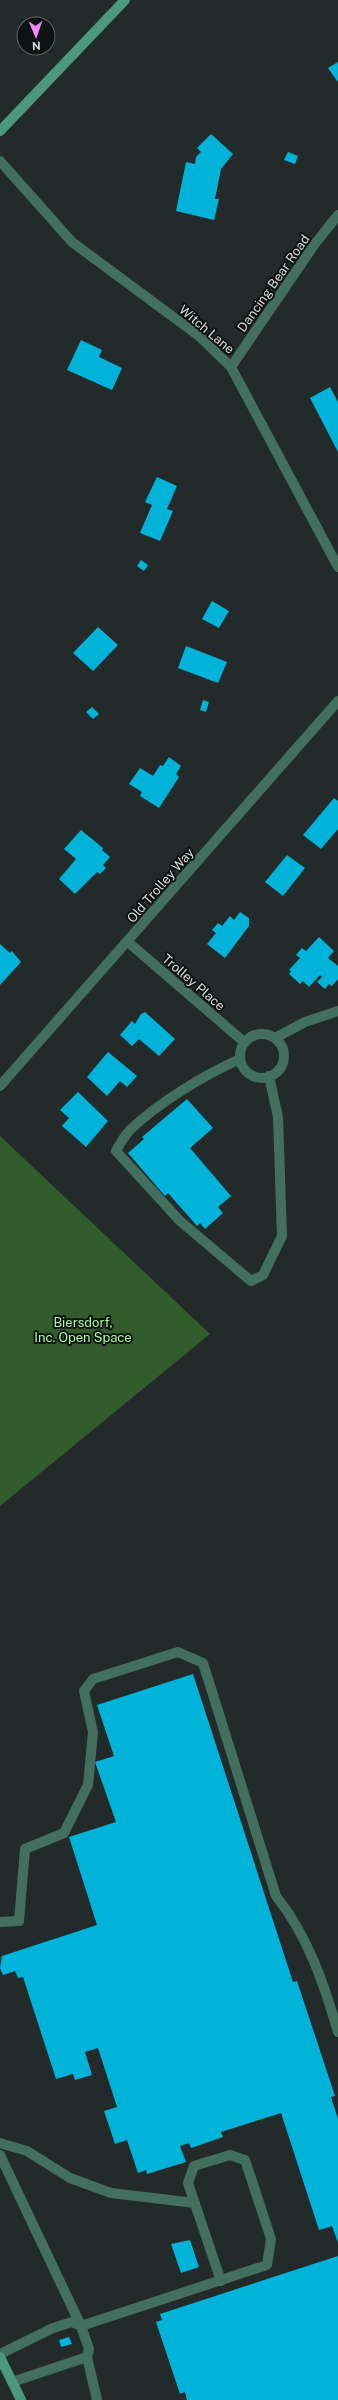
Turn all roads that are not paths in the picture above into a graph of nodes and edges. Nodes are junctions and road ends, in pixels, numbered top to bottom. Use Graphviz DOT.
graph roads {
  1 [pos="125,0"];
  2 [pos="0,131"];
  3 [pos="0,161"];
  4 [pos="338,215"];
  5 [pos="231,367"];
  6 [pos="338,567"];
  7 [pos="338,701"];
  8 [pos="128,942"];
  9 [pos="338,1011"];
  10 [pos="275,1038"];
  11 [pos="244,1042"];
  12 [pos="240,1059"];
  13 [pos="269,1076"];
  14 [pos="0,1086"];
  15 [pos="0,1922"];
  16 [pos="338,2032"];
  17 [pos="0,2143"];
  18 [pos="0,2155"];
  19 [pos="195,2203"];
  20 [pos="221,2281"];
  21 [pos="81,2326"];
  22 [pos="0,2354"];
  23 [pos="0,2357"];
  24 [pos="87,2357"];
  25 [pos="12,2382"];
  26 [pos="21,2400"];
  27 [pos="97,2400"];
  1 -- 2 [label="main road"];
  3 -- 5 [label="street, Witch Lane"];
  4 -- 5 [label="street, Dancing Bear Road"];
  5 -- 6 [label="street, Witch Lane"];
  7 -- 8 [label="street, Old Trolley Way"];
  8 -- 11 [label="street, Trolley Place"];
  8 -- 14 [label="street, Old Trolley Way"];
  9 -- 10 [label="street"];
  10 -- 11 [label="street"];
  10 -- 13 [label="street"];
  11 -- 12 [label="street"];
  12 -- 13 [label="street"];
  12 -- 13 [label="street"];
  15 -- 16 [label="street"];
  17 -- 19 [label="street"];
  18 -- 21 [label="street"];
  19 -- 20 [label="street"];
  19 -- 20 [label="street"];
  20 -- 21 [label="street"];
  21 -- 22 [label="street"];
  21 -- 24 [label="street"];
  23 -- 25 [label="main road"];
  24 -- 25 [label="street"];
  24 -- 27 [label="street"];
  25 -- 26 [label="main road"];
}
